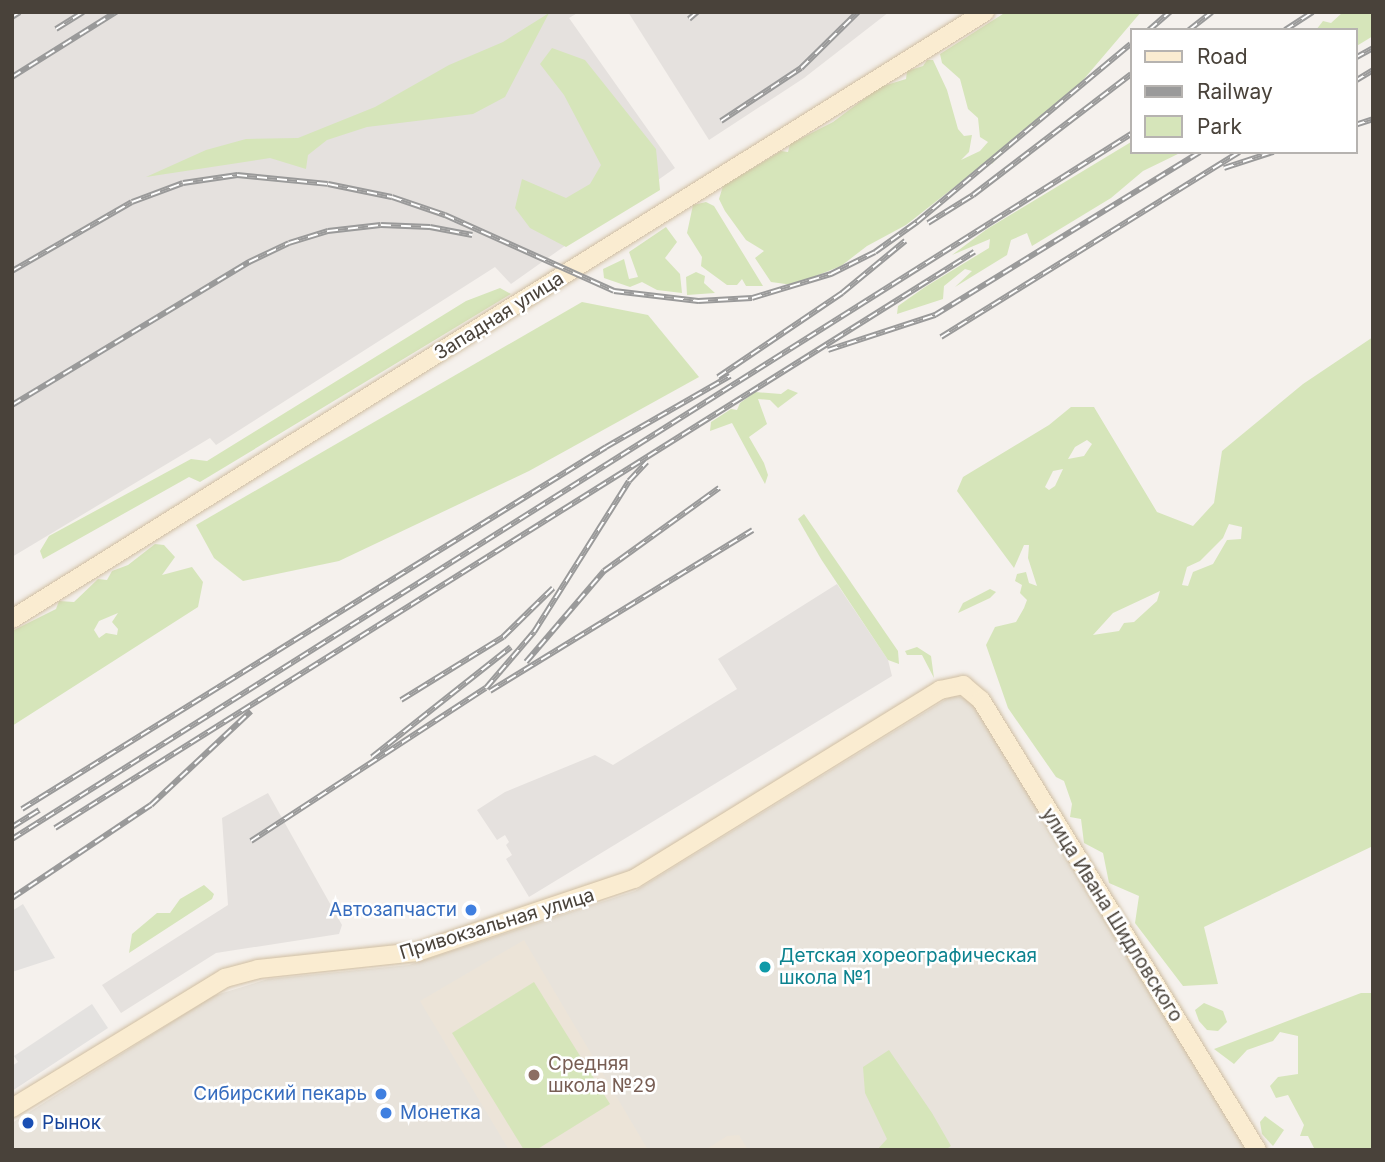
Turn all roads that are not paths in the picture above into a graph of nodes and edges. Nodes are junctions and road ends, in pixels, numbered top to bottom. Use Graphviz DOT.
graph roads {
  1 [pos="985,12"];
  2 [pos="12,619"];
  3 [pos="963,685"];
  4 [pos="12,1108"];
  5 [pos="1257,1150"];
  1 -- 2 [label="street, Западная улица"];
  3 -- 4 [label="street, Привокзальная улица"];
  3 -- 5 [label="street, улица Ивана Шидловского"];
}
